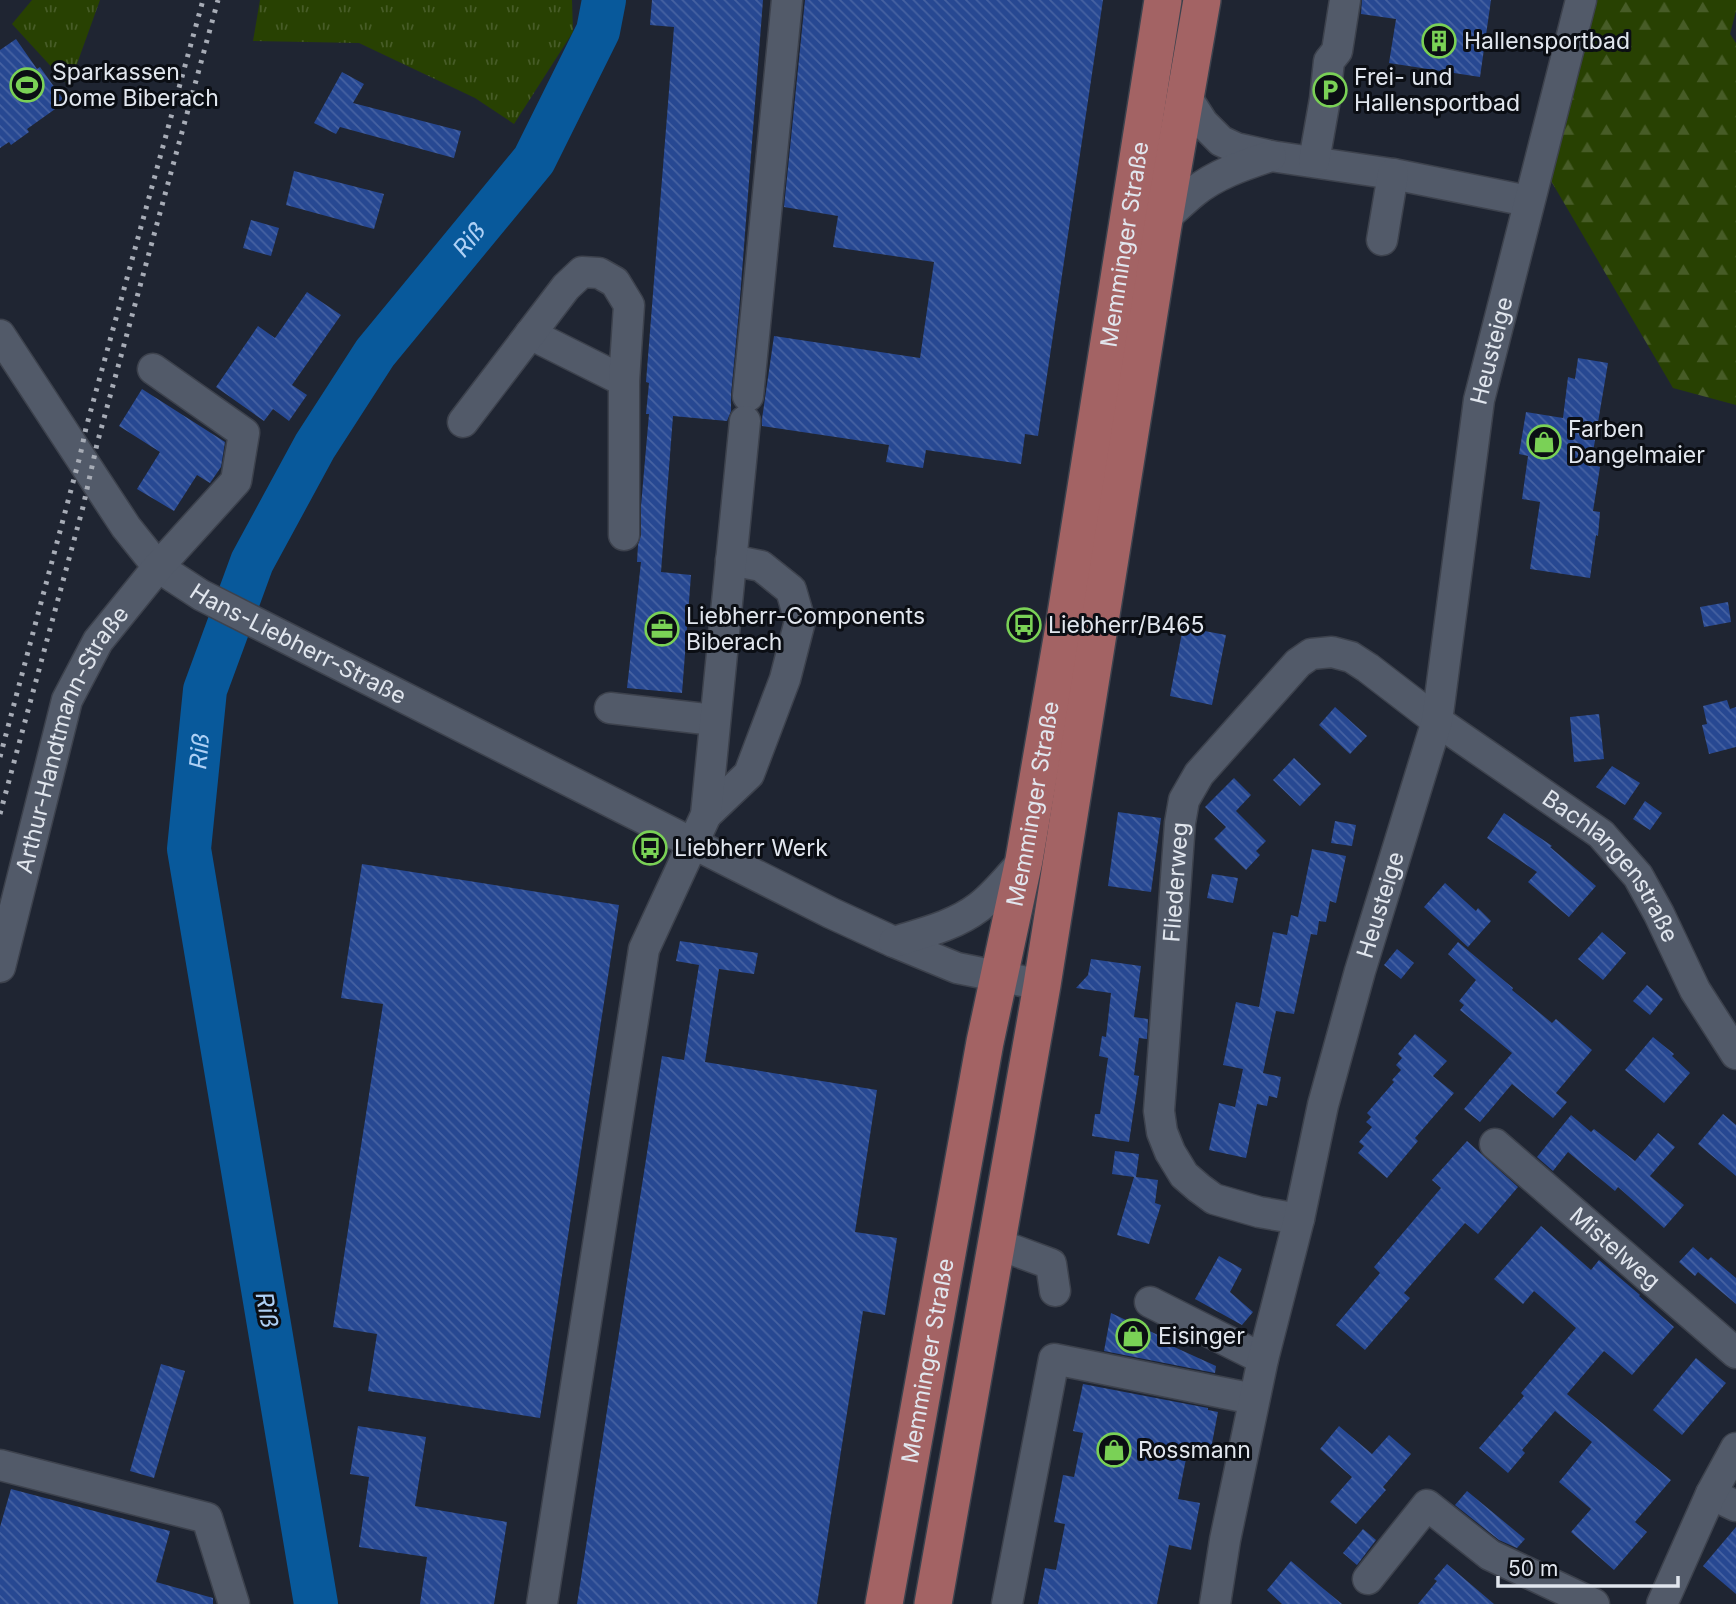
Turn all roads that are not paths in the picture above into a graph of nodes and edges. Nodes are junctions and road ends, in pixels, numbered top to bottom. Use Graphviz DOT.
graph roads {
  1 [pos="787,0"];
  2 [pos="1163,0"];
  3 [pos="1202,0"];
  4 [pos="1345,0"];
  5 [pos="1581,0"];
  6 [pos="1185,95"];
  7 [pos="1271,156"];
  8 [pos="1314,161"];
  9 [pos="1393,174"];
  10 [pos="1528,201"];
  11 [pos="1164,219"];
  12 [pos="1382,240"];
  13 [pos="530,334"];
  14 [pos="0,335"];
  15 [pos="153,369"];
  16 [pos="624,382"];
  17 [pos="463,422"];
  18 [pos="624,535"];
  19 [pos="731,560"];
  20 [pos="158,567"];
  21 [pos="610,708"];
  22 [pos="714,720"];
  23 [pos="1437,720"];
  24 [pos="706,815"];
  25 [pos="693,843"];
  26 [pos="1024,860"];
  27 [pos="894,942"];
  28 [pos="0,967"];
  29 [pos="999,977"];
  30 [pos="1042,985"];
  31 [pos="1736,1054"];
  32 [pos="1495,1144"];
  33 [pos="1299,1219"];
  34 [pos="997,1244"];
  35 [pos="1055,1291"];
  36 [pos="1150,1302"];
  37 [pos="1736,1353"];
  38 [pos="1262,1359"];
  39 [pos="1254,1399"];
  40 [pos="1736,1448"];
  41 [pos="0,1465"];
  42 [pos="1724,1500"];
  43 [pos="1368,1579"];
  44 [pos="230,1590"];
  45 [pos="542,1604"];
  46 [pos="884,1604"];
  47 [pos="933,1604"];
  48 [pos="1007,1604"];
  49 [pos="1215,1604"];
  50 [pos="1594,1604"];
  51 [pos="1662,1604"];
  1 -- 19 [label="street"];
  2 -- 26 [label="main road, Memminger Straße"];
  3 -- 6 [label="main road, Memminger Straße"];
  4 -- 8 [label="street"];
  5 -- 10 [label="street, Heusteige"];
  6 -- 7 [label="street"];
  6 -- 11 [label="main road, Memminger Straße"];
  7 -- 8 [label="street"];
  7 -- 11 [label="street"];
  8 -- 9 [label="street"];
  9 -- 10 [label="street"];
  9 -- 12 [label="street"];
  10 -- 23 [label="street, Heusteige"];
  11 -- 30 [label="main road, Memminger Straße"];
  13 -- 16 [label="street"];
  13 -- 16 [label="street"];
  13 -- 17 [label="street"];
  14 -- 20 [label="street, Hans-Liebherr-Straße"];
  15 -- 20 [label="street, Arthur-Handtmann-Straße"];
  16 -- 18 [label="street"];
  19 -- 22 [label="street"];
  19 -- 24 [label="street"];
  20 -- 25 [label="street, Hans-Liebherr-Straße"];
  20 -- 28 [label="street, Arthur-Handtmann-Straße"];
  21 -- 22 [label="street"];
  22 -- 24 [label="street"];
  23 -- 31 [label="street, Bachlangenstraße"];
  23 -- 33 [label="street, Heusteige"];
  23 -- 33 [label="street, Fliederweg"];
  24 -- 25 [label="street"];
  25 -- 27 [label="street, Hans-Liebherr-Straße"];
  25 -- 45 [label="street"];
  26 -- 27 [label="street"];
  26 -- 29 [label="main road, Memminger Straße"];
  27 -- 29 [label="street, Hans-Liebherr-Straße"];
  29 -- 30 [label="street, Hans-Liebherr-Straße"];
  29 -- 46 [label="main road, Memminger Straße"];
  30 -- 34 [label="main road, Memminger Straße"];
  32 -- 37 [label="street, Mistelweg"];
  33 -- 38 [label="street, Heusteige"];
  34 -- 35 [label="street"];
  34 -- 47 [label="main road, Memminger Straße"];
  36 -- 38 [label="street"];
  38 -- 39 [label="street, Heusteige"];
  39 -- 48 [label="street"];
  39 -- 49 [label="street, Heusteige"];
  40 -- 42 [label="street"];
  41 -- 44 [label="street"];
  42 -- 51 [label="street"];
  43 -- 50 [label="street"];
}
